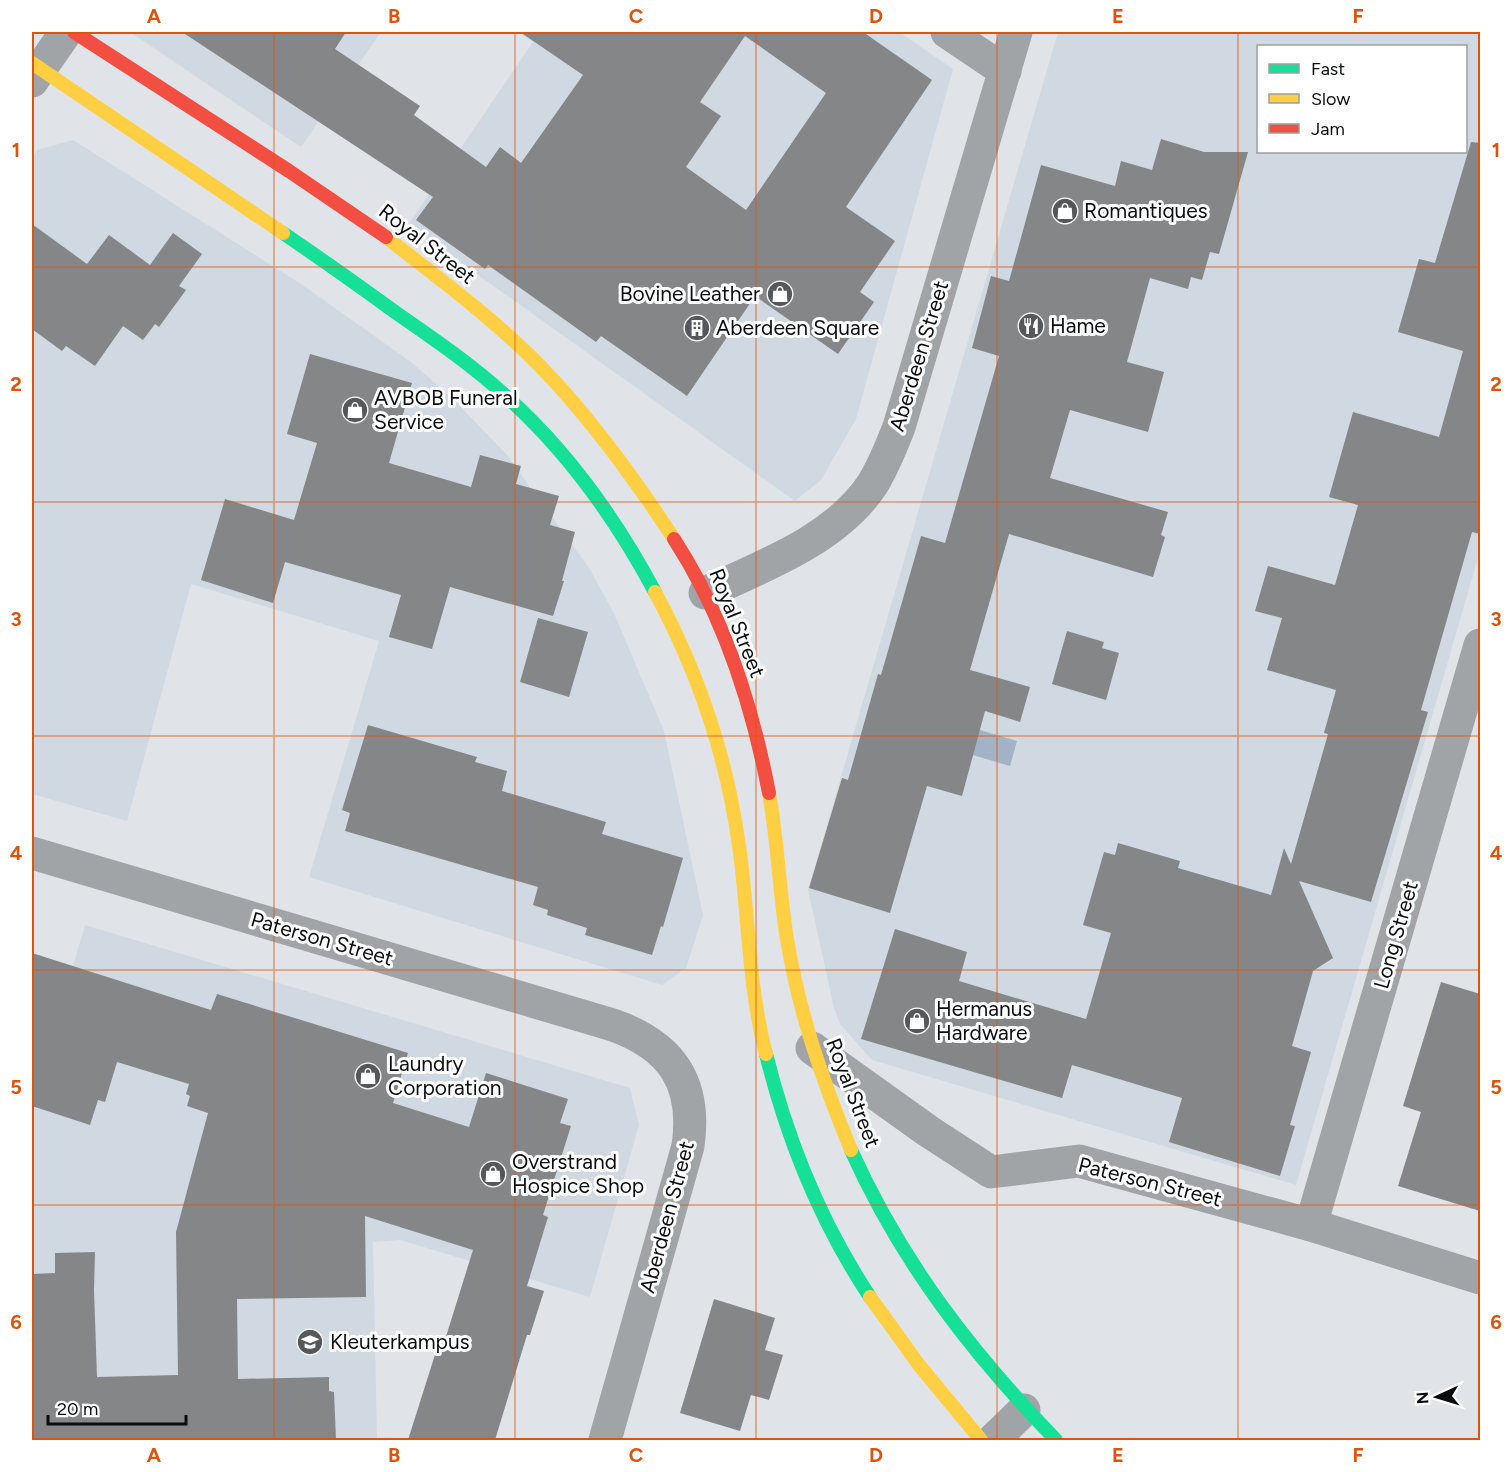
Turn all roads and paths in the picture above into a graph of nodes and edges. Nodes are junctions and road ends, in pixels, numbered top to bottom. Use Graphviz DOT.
graph roads {
  1 [pos="66,32"];
  2 [pos="74,32"];
  3 [pos="947,32"];
  4 [pos="1017,32"];
  5 [pos="34,71"];
  6 [pos="1005,71"];
  7 [pos="705,593"];
  8 [pos="1480,645"];
  9 [pos="32,853"];
  10 [pos="613,1025"];
  11 [pos="812,1048"];
  12 [pos="1311,1225"];
  13 [pos="1480,1278"];
  14 [pos="1024,1410"];
  15 [pos="605,1440"];
  16 [pos="981,1440"];
  17 [pos="993,1440"];
  18 [pos="1056,1440"];
  1 -- 5 [label="street"];
  2 -- 7 [label="main road, Royal Street"];
  3 -- 6 [label="street"];
  4 -- 6 [label="street, Aberdeen Street"];
  5 -- 16 [label="main road"];
  6 -- 7 [label="street, Aberdeen Street"];
  7 -- 11 [label="main road, Royal Street"];
  8 -- 12 [label="street, Long Street"];
  9 -- 10 [label="street, Paterson Street"];
  10 -- 15 [label="street, Aberdeen Street"];
  11 -- 12 [label="street, Paterson Street"];
  11 -- 14 [label="main road, Royal Street"];
  12 -- 13 [label="street, Paterson Street"];
  14 -- 17 [label="street"];
  14 -- 18 [label="main road, Royal Street"];
}
